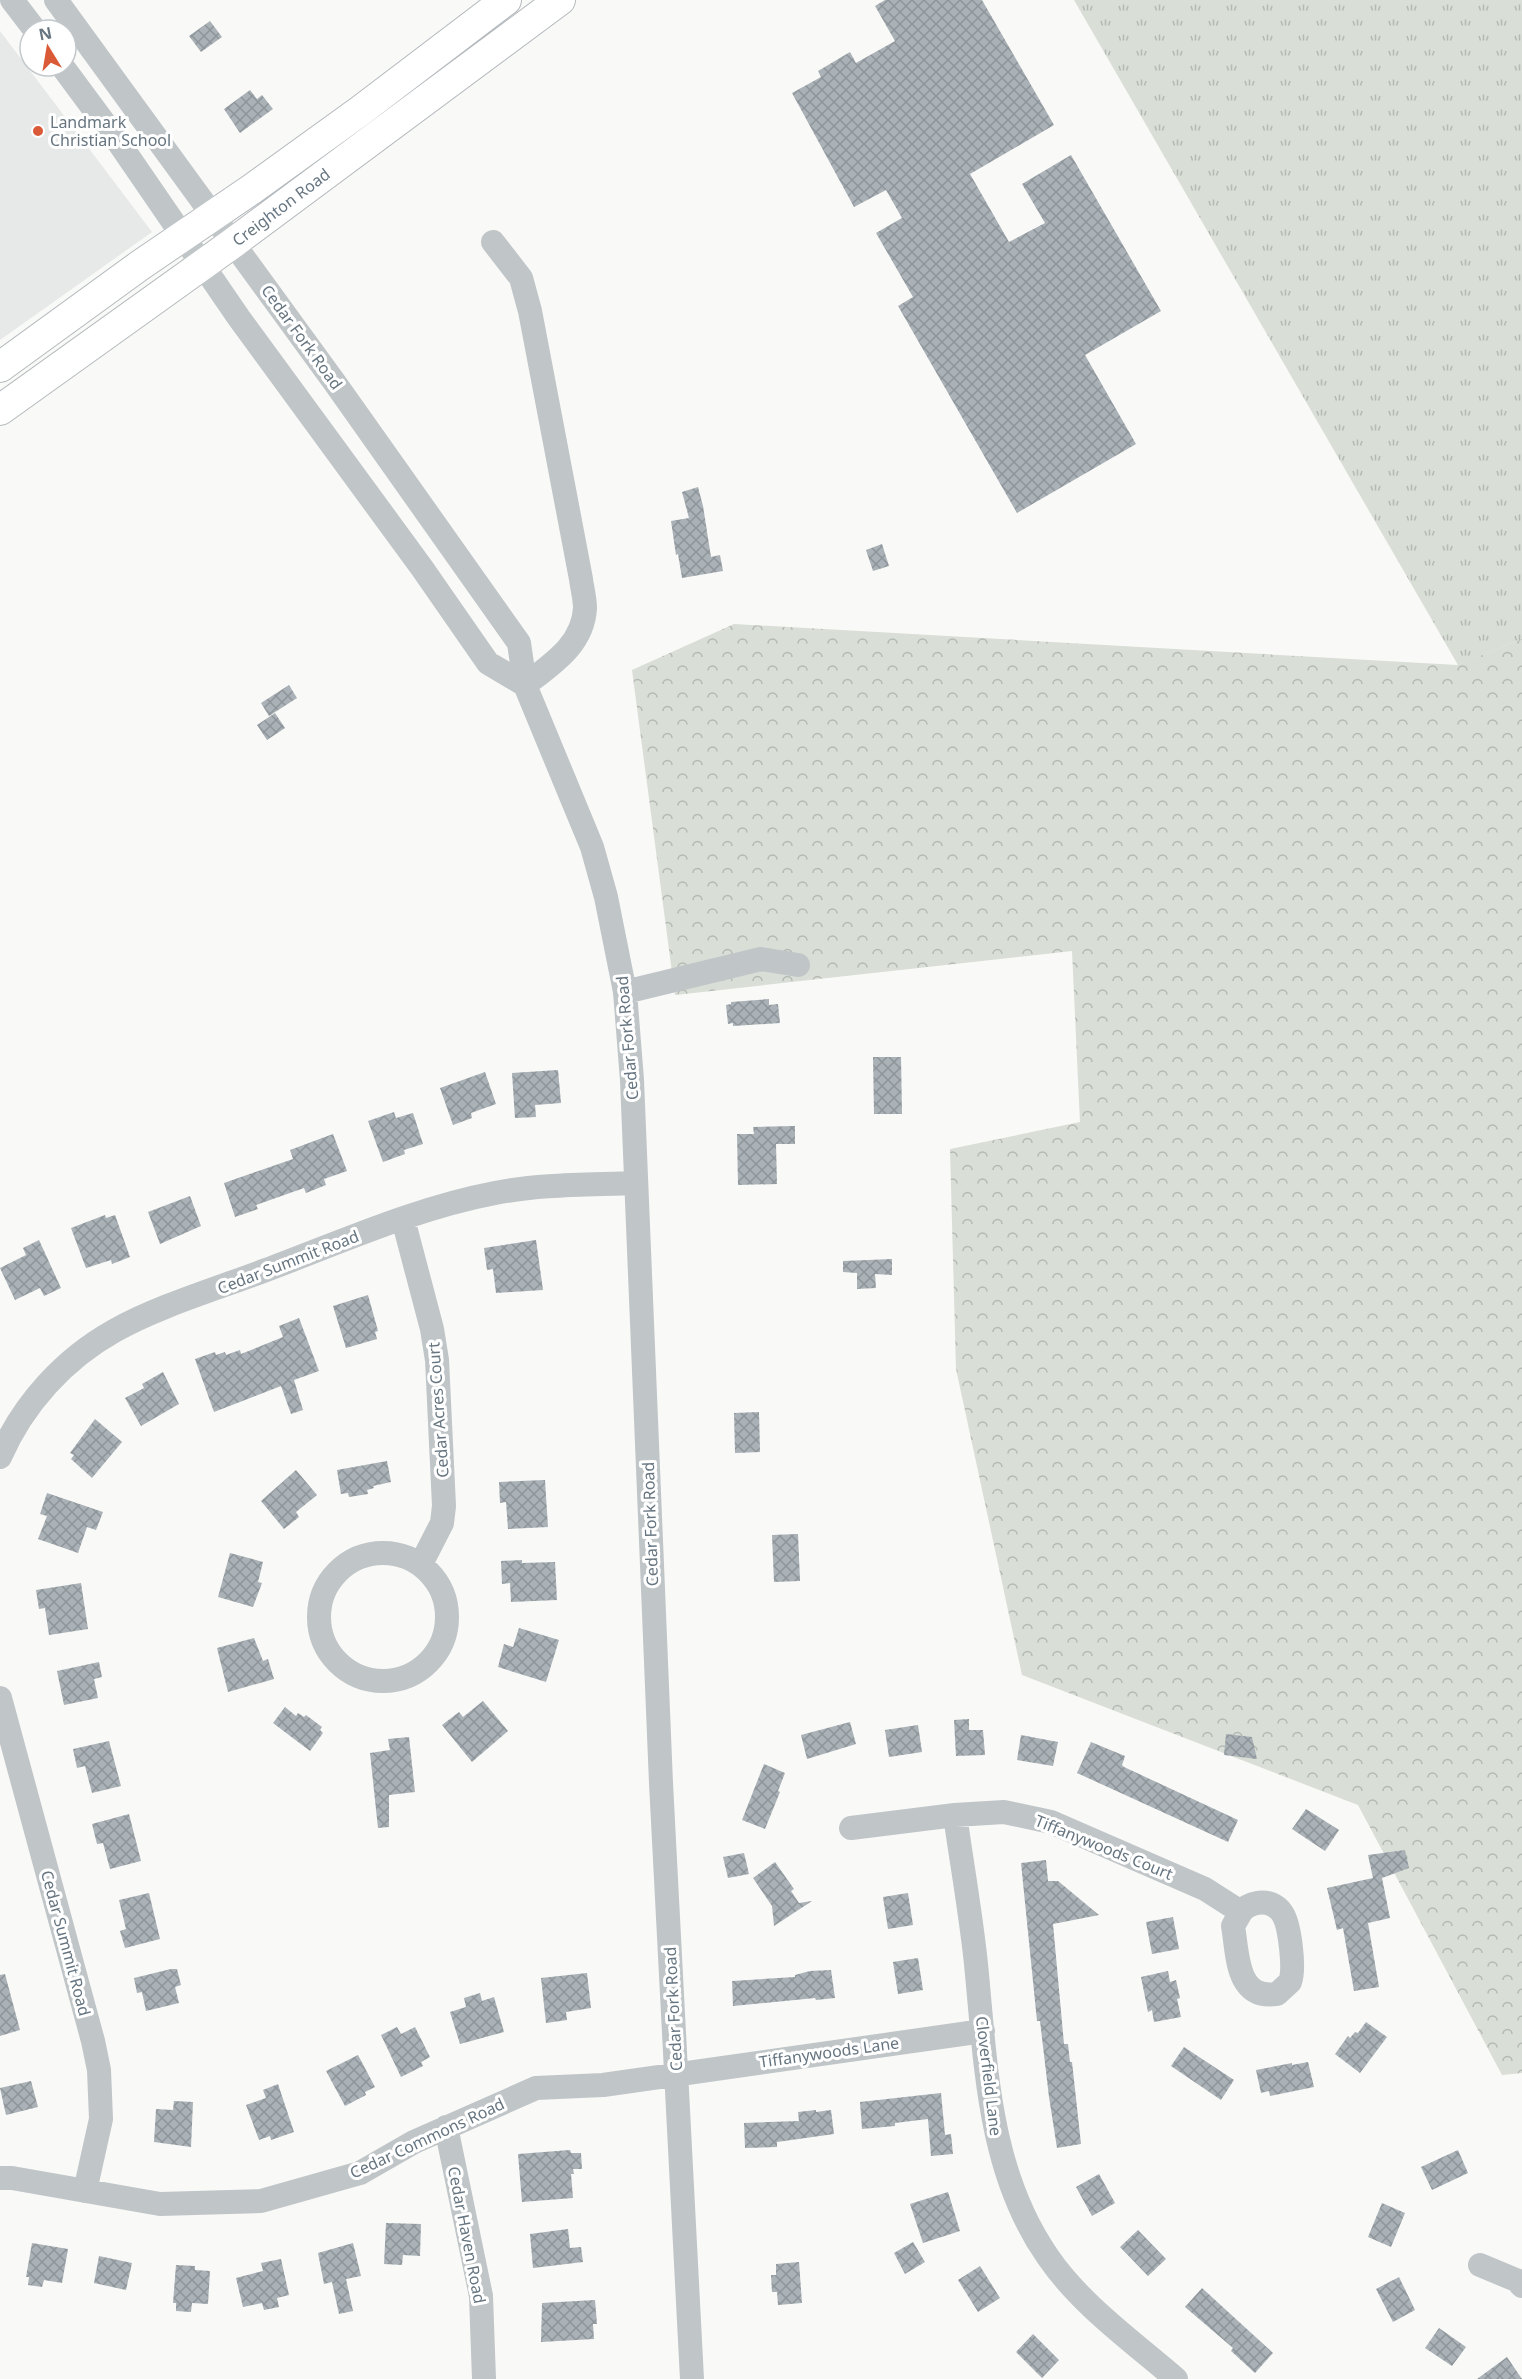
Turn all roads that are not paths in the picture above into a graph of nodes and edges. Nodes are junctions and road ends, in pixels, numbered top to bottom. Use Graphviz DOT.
graph roads {
  1 [pos="12,0"];
  2 [pos="56,0"];
  3 [pos="506,0"];
  4 [pos="560,0"];
  5 [pos="25,18"];
  6 [pos="71,78"];
  7 [pos="213,215"];
  8 [pos="184,235"];
  9 [pos="493,242"];
  10 [pos="233,243"];
  11 [pos="204,265"];
  12 [pos="0,367"];
  13 [pos="0,410"];
  14 [pos="525,685"];
  15 [pos="798,965"];
  16 [pos="625,992"];
  17 [pos="636,1183"];
  18 [pos="403,1219"];
  19 [pos="0,1457"];
  20 [pos="421,1564"];
  21 [pos="0,1698"];
  22 [pos="956,1815"];
  23 [pos="851,1828"];
  24 [pos="1241,1912"];
  25 [pos="982,2031"];
  26 [pos="676,2073"];
  27 [pos="446,2127"];
  28 [pos="0,2178"];
  29 [pos="85,2191"];
  30 [pos="1480,2265"];
  31 [pos="1522,2286"];
  32 [pos="484,2379"];
  33 [pos="692,2379"];
  34 [pos="1176,2379"];
  1 -- 5 [label="street"];
  2 -- 7 [label="street, Cedar Fork Road"];
  3 -- 7 [label="main road, Creighton Road"];
  4 -- 10 [label="main road, Creighton Road"];
  6 -- 8 [label="street"];
  7 -- 8 [label="main road, Creighton Road"];
  7 -- 10 [label="street, Cedar Fork Road"];
  8 -- 11 [label="street"];
  8 -- 12 [label="main road, Creighton Road"];
  9 -- 14 [label="street"];
  10 -- 11 [label="main road, Creighton Road"];
  10 -- 14 [label="street, Cedar Fork Road"];
  11 -- 13 [label="main road, Creighton Road"];
  11 -- 14 [label="street"];
  14 -- 16 [label="street, Cedar Fork Road"];
  15 -- 16 [label="street"];
  16 -- 17 [label="street, Cedar Fork Road"];
  17 -- 18 [label="street, Cedar Summit Road"];
  17 -- 26 [label="street, Cedar Fork Road"];
  18 -- 19 [label="street, Cedar Summit Road"];
  18 -- 20 [label="street, Cedar Acres Court"];
  20 -- 20 [label="street"];
  21 -- 29 [label="street, Cedar Summit Road"];
  22 -- 23 [label="street, Tiffanywoods Court"];
  22 -- 24 [label="street, Tiffanywoods Court"];
  22 -- 25 [label="street, Cloverfield Lane"];
  25 -- 26 [label="street, Tiffanywoods Lane"];
  25 -- 34 [label="street, Cloverfield Lane"];
  26 -- 27 [label="street, Cedar Commons Road"];
  26 -- 33 [label="street, Cedar Fork Road"];
  27 -- 29 [label="street, Cedar Commons Road"];
  27 -- 32 [label="street, Cedar Haven Road"];
  28 -- 29 [label="street, Cedar Commons Road"];
  30 -- 31 [label="street"];
}
